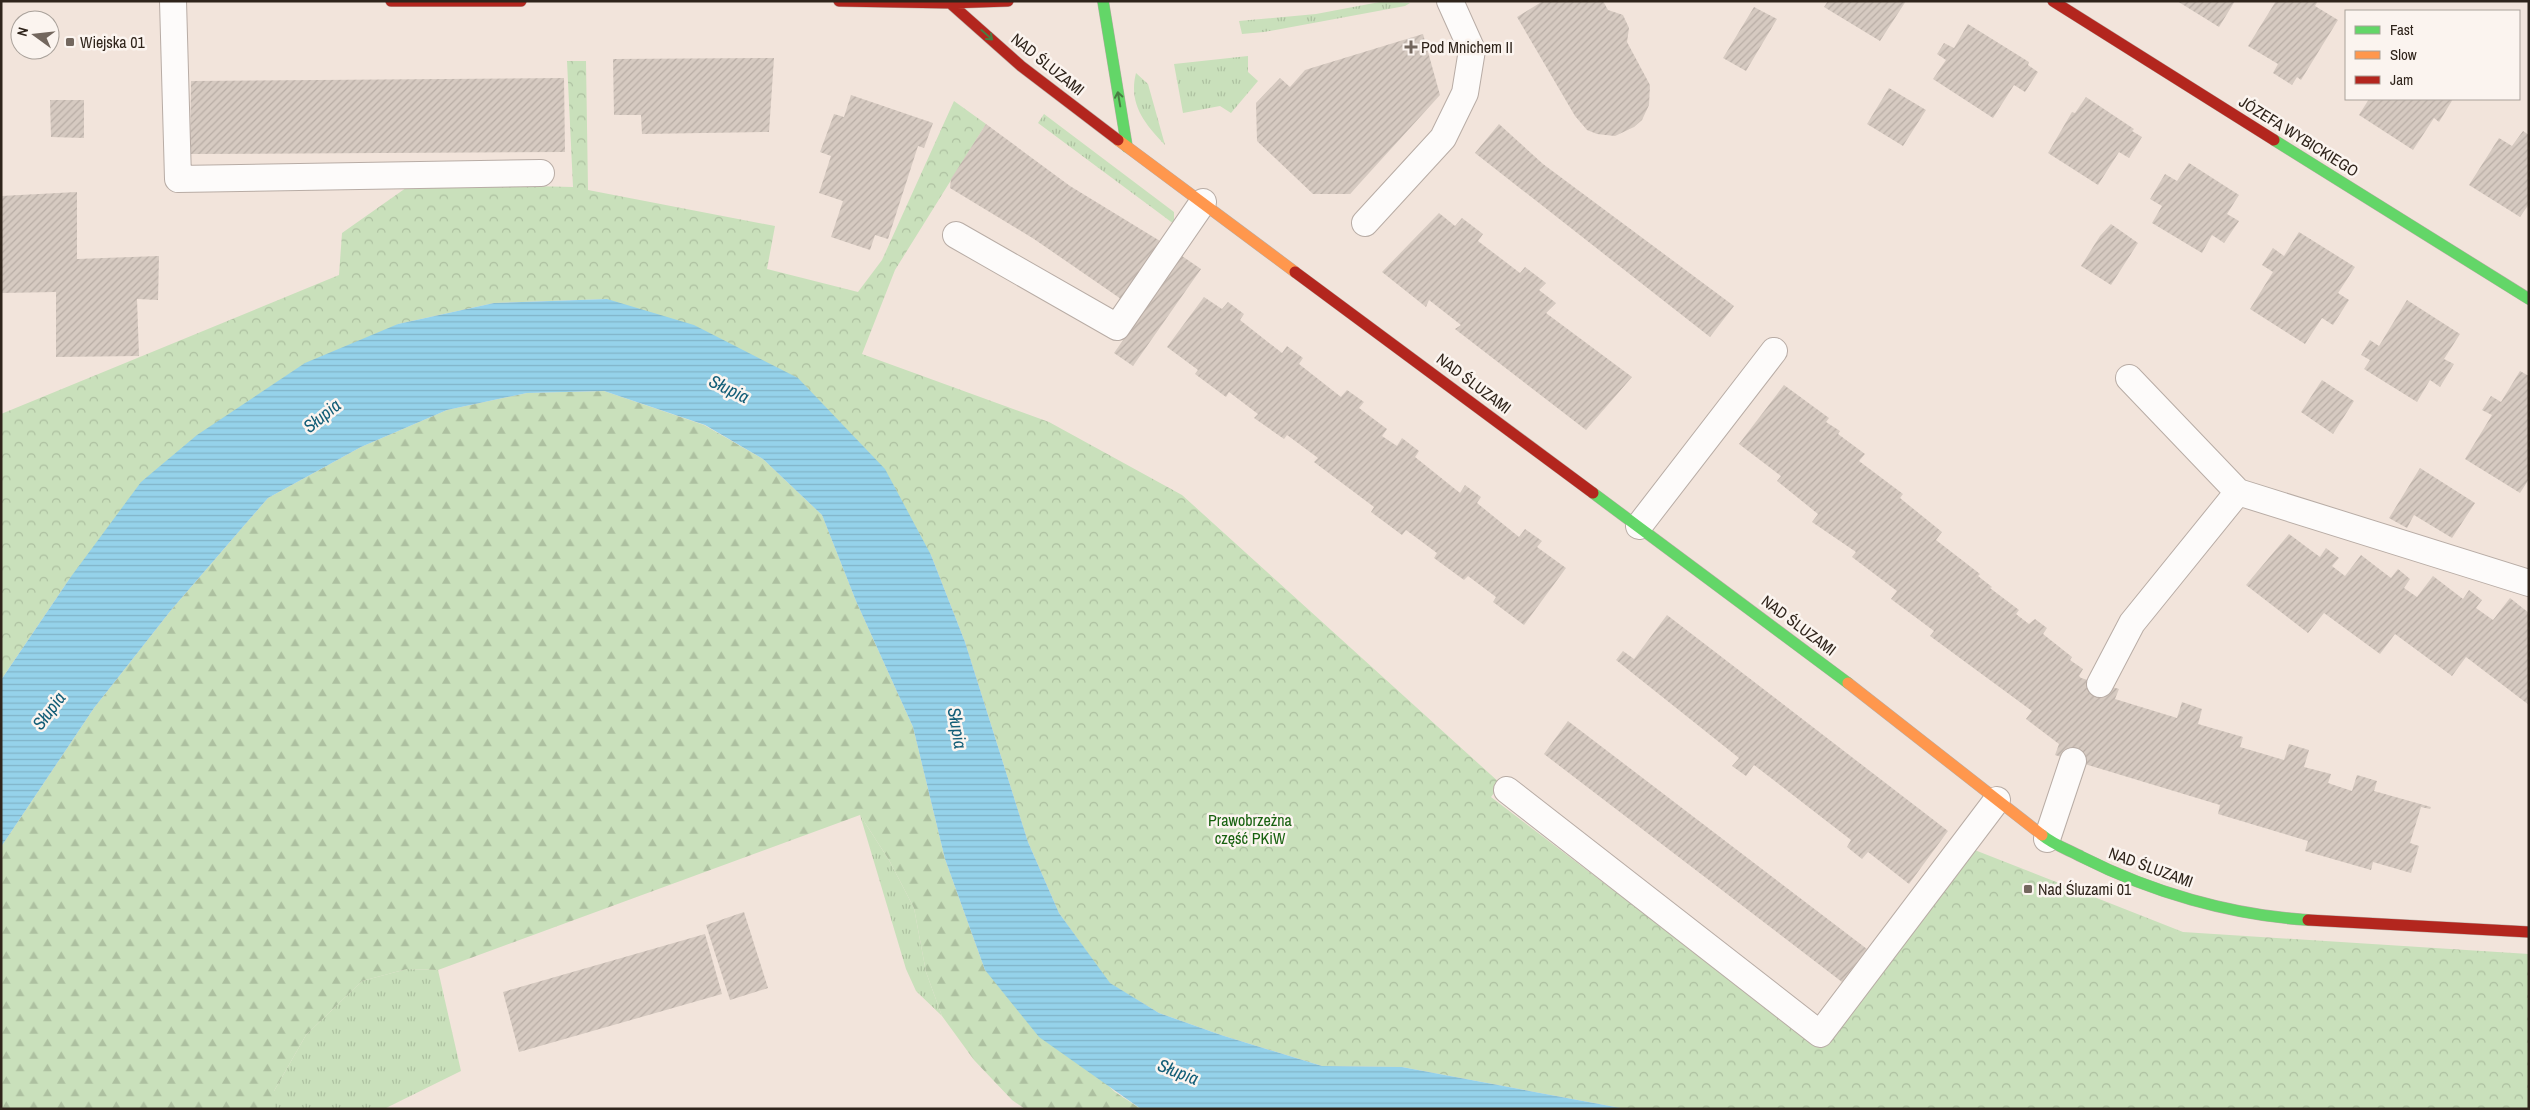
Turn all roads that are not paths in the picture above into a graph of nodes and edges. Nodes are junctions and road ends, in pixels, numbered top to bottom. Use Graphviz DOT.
graph roads {
  1 [pos="173,1"];
  2 [pos="391,1"];
  3 [pos="416,1"];
  4 [pos="521,1"];
  5 [pos="839,1"];
  6 [pos="1008,1"];
  7 [pos="1103,1"];
  8 [pos="1450,1"];
  9 [pos="2053,1"];
  10 [pos="950,3"];
  11 [pos="1127,147"];
  12 [pos="541,173"];
  13 [pos="1203,202"];
  14 [pos="1365,223"];
  15 [pos="956,235"];
  16 [pos="2529,299"];
  17 [pos="1774,351"];
  18 [pos="2129,378"];
  19 [pos="2238,492"];
  20 [pos="1639,526"];
  21 [pos="2529,583"];
  22 [pos="2100,684"];
  23 [pos="2073,761"];
  24 [pos="1507,790"];
  25 [pos="1997,800"];
  26 [pos="2047,839"];
  27 [pos="2529,932"];
  1 -- 12 [label="lane"];
  2 -- 3 [label="street"];
  3 -- 4 [label="street"];
  5 -- 10 [label="street"];
  6 -- 10 [label="street"];
  11 -- 7 [label="street, one-way"];
  8 -- 14 [label="lane"];
  9 -- 16 [label="street, JÓZEFA WYBICKIEGO"];
  10 -- 11 [label="street, NAD ŚLUZAMI, one-way"];
  11 -- 13 [label="street, NAD ŚLUZAMI"];
  13 -- 15 [label="lane"];
  13 -- 20 [label="street, NAD ŚLUZAMI"];
  17 -- 20 [label="lane"];
  18 -- 19 [label="lane"];
  19 -- 21 [label="lane"];
  19 -- 22 [label="lane"];
  20 -- 25 [label="street, NAD ŚLUZAMI"];
  23 -- 26 [label="lane"];
  24 -- 25 [label="lane"];
  25 -- 26 [label="street, NAD ŚLUZAMI"];
  26 -- 27 [label="street, NAD ŚLUZAMI"];
}
